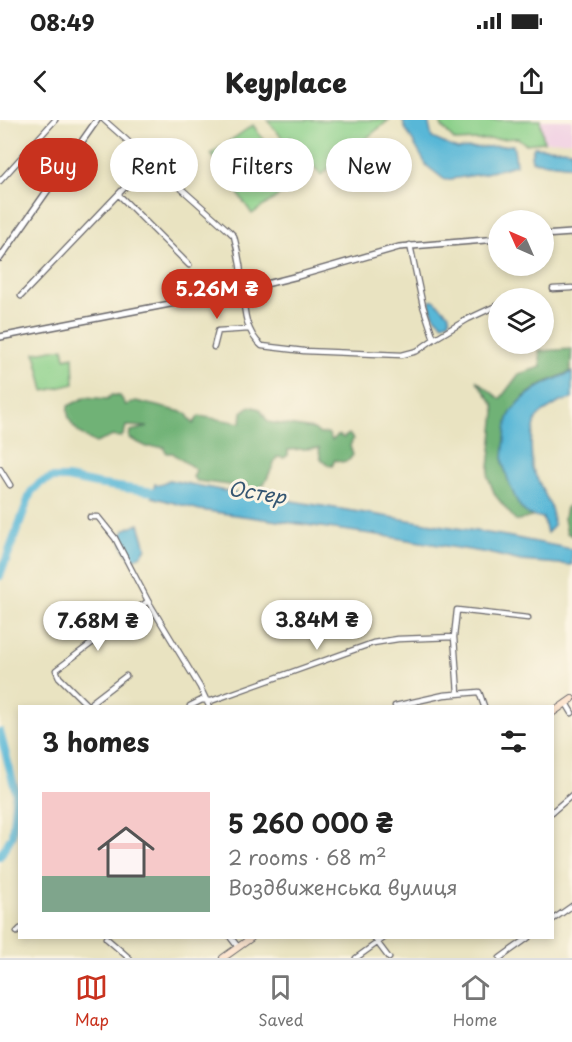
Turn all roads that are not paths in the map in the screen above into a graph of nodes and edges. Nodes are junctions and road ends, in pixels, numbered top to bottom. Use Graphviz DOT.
graph roads {
  1 [pos="55,120"];
  2 [pos="97,120"];
  3 [pos="104,120"];
  4 [pos="124,138"];
  5 [pos="0,181"];
  6 [pos="121,192"];
  7 [pos="185,192"];
  8 [pos="119,195"];
  9 [pos="572,232"];
  10 [pos="554,234"];
  11 [pos="488,239"];
  12 [pos="410,245"];
  13 [pos="0,258"];
  14 [pos="189,265"];
  15 [pos="572,288"];
  16 [pos="243,290"];
  17 [pos="554,290"];
  18 [pos="21,296"];
  19 [pos="488,310"];
  20 [pos="249,329"];
  21 [pos="0,337"];
  22 [pos="434,339"];
  23 [pos="214,347"];
  24 [pos="0,469"];
  25 [pos="10,484"];
  26 [pos="90,518"];
  27 [pos="148,601"];
  28 [pos="528,618"];
  29 [pos="454,637"];
  30 [pos="126,676"];
  31 [pos="458,693"];
  32 [pos="206,700"];
  33 [pos="569,701"];
  34 [pos="88,705"];
  35 [pos="90,705"];
  36 [pos="192,705"];
  37 [pos="208,705"];
  38 [pos="399,705"];
  39 [pos="484,705"];
  40 [pos="554,712"];
  41 [pos="572,713"];
  42 [pos="572,795"];
  43 [pos="554,810"];
  44 [pos="572,906"];
  45 [pos="554,919"];
  46 [pos="107,939"];
  47 [pos="232,939"];
  48 [pos="249,939"];
  49 [pos="527,939"];
  50 [pos="376,940"];
  51 [pos="238,947"];
  52 [pos="129,958"];
  53 [pos="223,958"];
  54 [pos="356,958"];
  55 [pos="389,958"];
  56 [pos="500,958"];
  1 -- 5 [label="street"];
  2 -- 13 [label="street"];
  3 -- 4 [label="street"];
  6 -- 8 [label="street"];
  7 -- 16 [label="street"];
  8 -- 14 [label="street"];
  8 -- 18 [label="street"];
  9 -- 10 [label="street"];
  11 -- 12 [label="street"];
  12 -- 16 [label="street"];
  12 -- 22 [label="street"];
  15 -- 17 [label="street"];
  16 -- 20 [label="street"];
  16 -- 21 [label="street"];
  19 -- 22 [label="street"];
  20 -- 22 [label="street"];
  20 -- 23 [label="street"];
  24 -- 25 [label="street"];
  26 -- 27 [label="street"];
  27 -- 32 [label="street"];
  27 -- 34 [label="street"];
  28 -- 29 [label="street"];
  29 -- 31 [label="street"];
  29 -- 32 [label="street"];
  30 -- 35 [label="street"];
  31 -- 38 [label="street"];
  31 -- 39 [label="street"];
  32 -- 36 [label="street"];
  32 -- 37 [label="street"];
  33 -- 40 [label="main road"];
  33 -- 41 [label="street"];
  42 -- 43 [label="street"];
  44 -- 45 [label="street"];
  46 -- 52 [label="street"];
  47 -- 51 [label="street"];
  48 -- 51 [label="main road"];
  49 -- 56 [label="street"];
  50 -- 54 [label="street"];
  50 -- 55 [label="street"];
  51 -- 53 [label="main road"];
}
